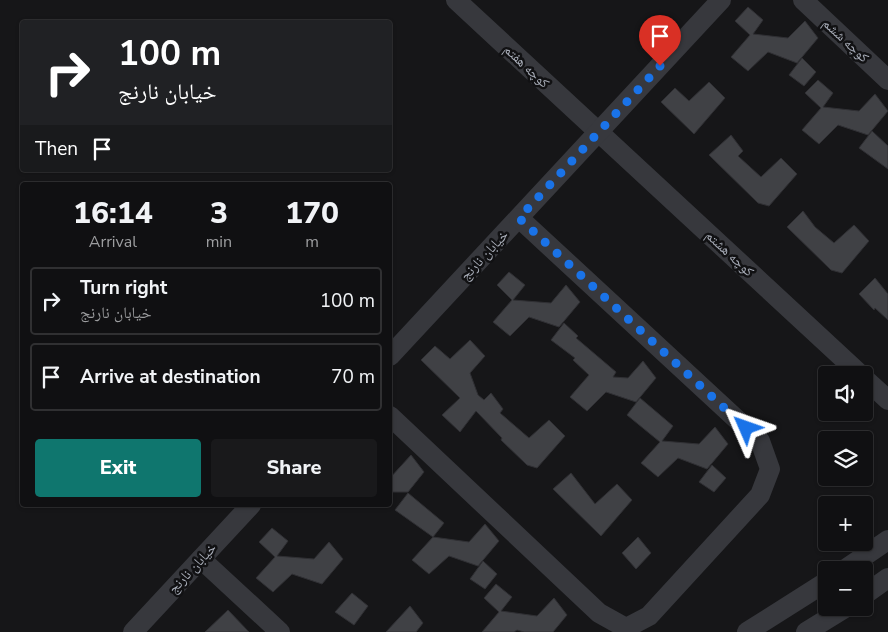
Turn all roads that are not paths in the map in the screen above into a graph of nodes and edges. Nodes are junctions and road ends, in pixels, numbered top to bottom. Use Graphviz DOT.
graph roads {
  1 [pos="456,0"];
  2 [pos="721,0"];
  3 [pos="803,0"];
  4 [pos="888,80"];
  5 [pos="598,132"];
  6 [pos="519,218"];
  7 [pos="392,354"];
  8 [pos="851,366"];
  9 [pos="873,386"];
  10 [pos="888,400"];
  11 [pos="392,418"];
  12 [pos="249,507"];
  13 [pos="888,540"];
  14 [pos="201,559"];
  15 [pos="857,561"];
  16 [pos="888,578"];
  17 [pos="818,587"];
  18 [pos="873,589"];
  19 [pos="832,616"];
  20 [pos="133,632"];
  21 [pos="280,632"];
  22 [pos="747,632"];
  23 [pos="806,632"];
  1 -- 5 [label="street, کوچه هفتم"];
  2 -- 5 [label="street, خیابان نارنج"];
  3 -- 4 [label="street, کوچه ششم"];
  5 -- 6 [label="street, خیابان نارنج"];
  5 -- 8 [label="street, کوچه هشتم"];
  6 -- 7 [label="street, خیابان نارنج"];
  6 -- 11 [label="street"];
  9 -- 10 [label="street"];
  12 -- 14 [label="street, خیابان نارنج"];
  13 -- 15 [label="street"];
  14 -- 20 [label="street, خیابان نارنج"];
  14 -- 21 [label="street"];
  16 -- 18 [label="street"];
  17 -- 22 [label="street"];
  19 -- 23 [label="street"];
}
